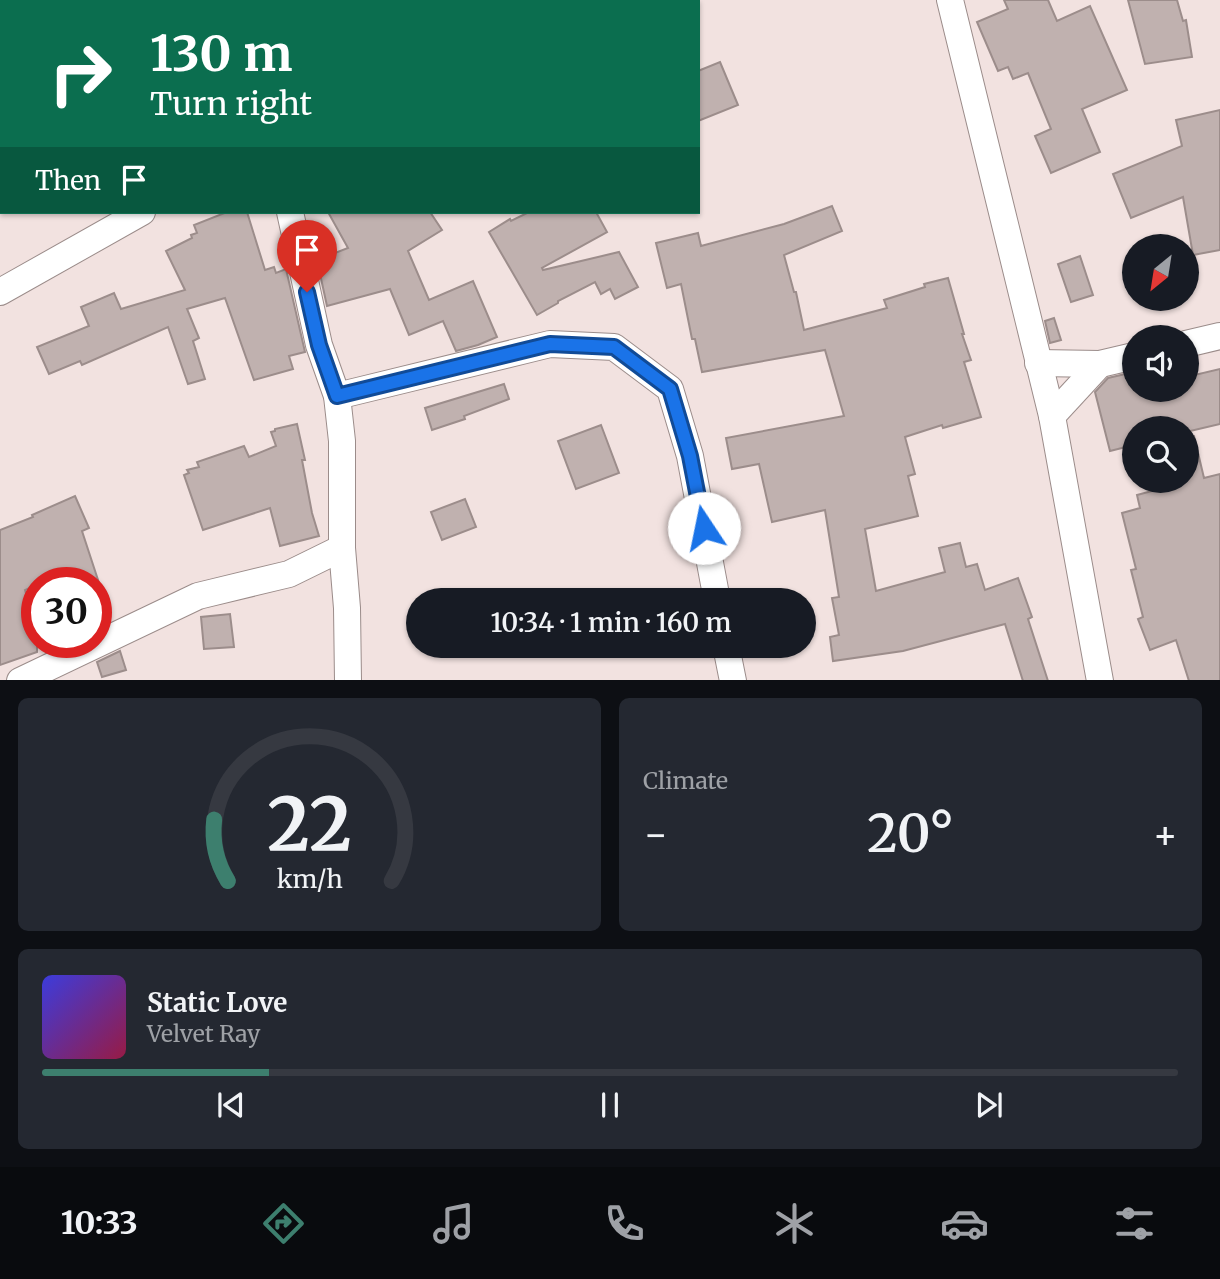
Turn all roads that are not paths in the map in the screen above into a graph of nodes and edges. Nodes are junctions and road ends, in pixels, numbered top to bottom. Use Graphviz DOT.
graph roads {
  1 [pos="950,0"];
  2 [pos="138,214"];
  3 [pos="290,214"];
  4 [pos="0,292"];
  5 [pos="1220,336"];
  6 [pos="1199,341"];
  7 [pos="1122,359"];
  8 [pos="1038,363"];
  9 [pos="1100,364"];
  10 [pos="337,396"];
  11 [pos="1052,416"];
  12 [pos="342,548"];
  13 [pos="715,588"];
  14 [pos="728,658"];
  15 [pos="22,680"];
  16 [pos="348,680"];
  17 [pos="733,680"];
  18 [pos="1100,680"];
  1 -- 8 [label="street"];
  2 -- 4 [label="street"];
  3 -- 10 [label="street"];
  5 -- 6 [label="street"];
  7 -- 9 [label="street"];
  8 -- 9 [label="street"];
  8 -- 11 [label="street"];
  9 -- 11 [label="street"];
  10 -- 12 [label="street"];
  10 -- 13 [label="street"];
  11 -- 18 [label="street"];
  12 -- 15 [label="street"];
  12 -- 16 [label="street"];
  14 -- 17 [label="street"];
}
